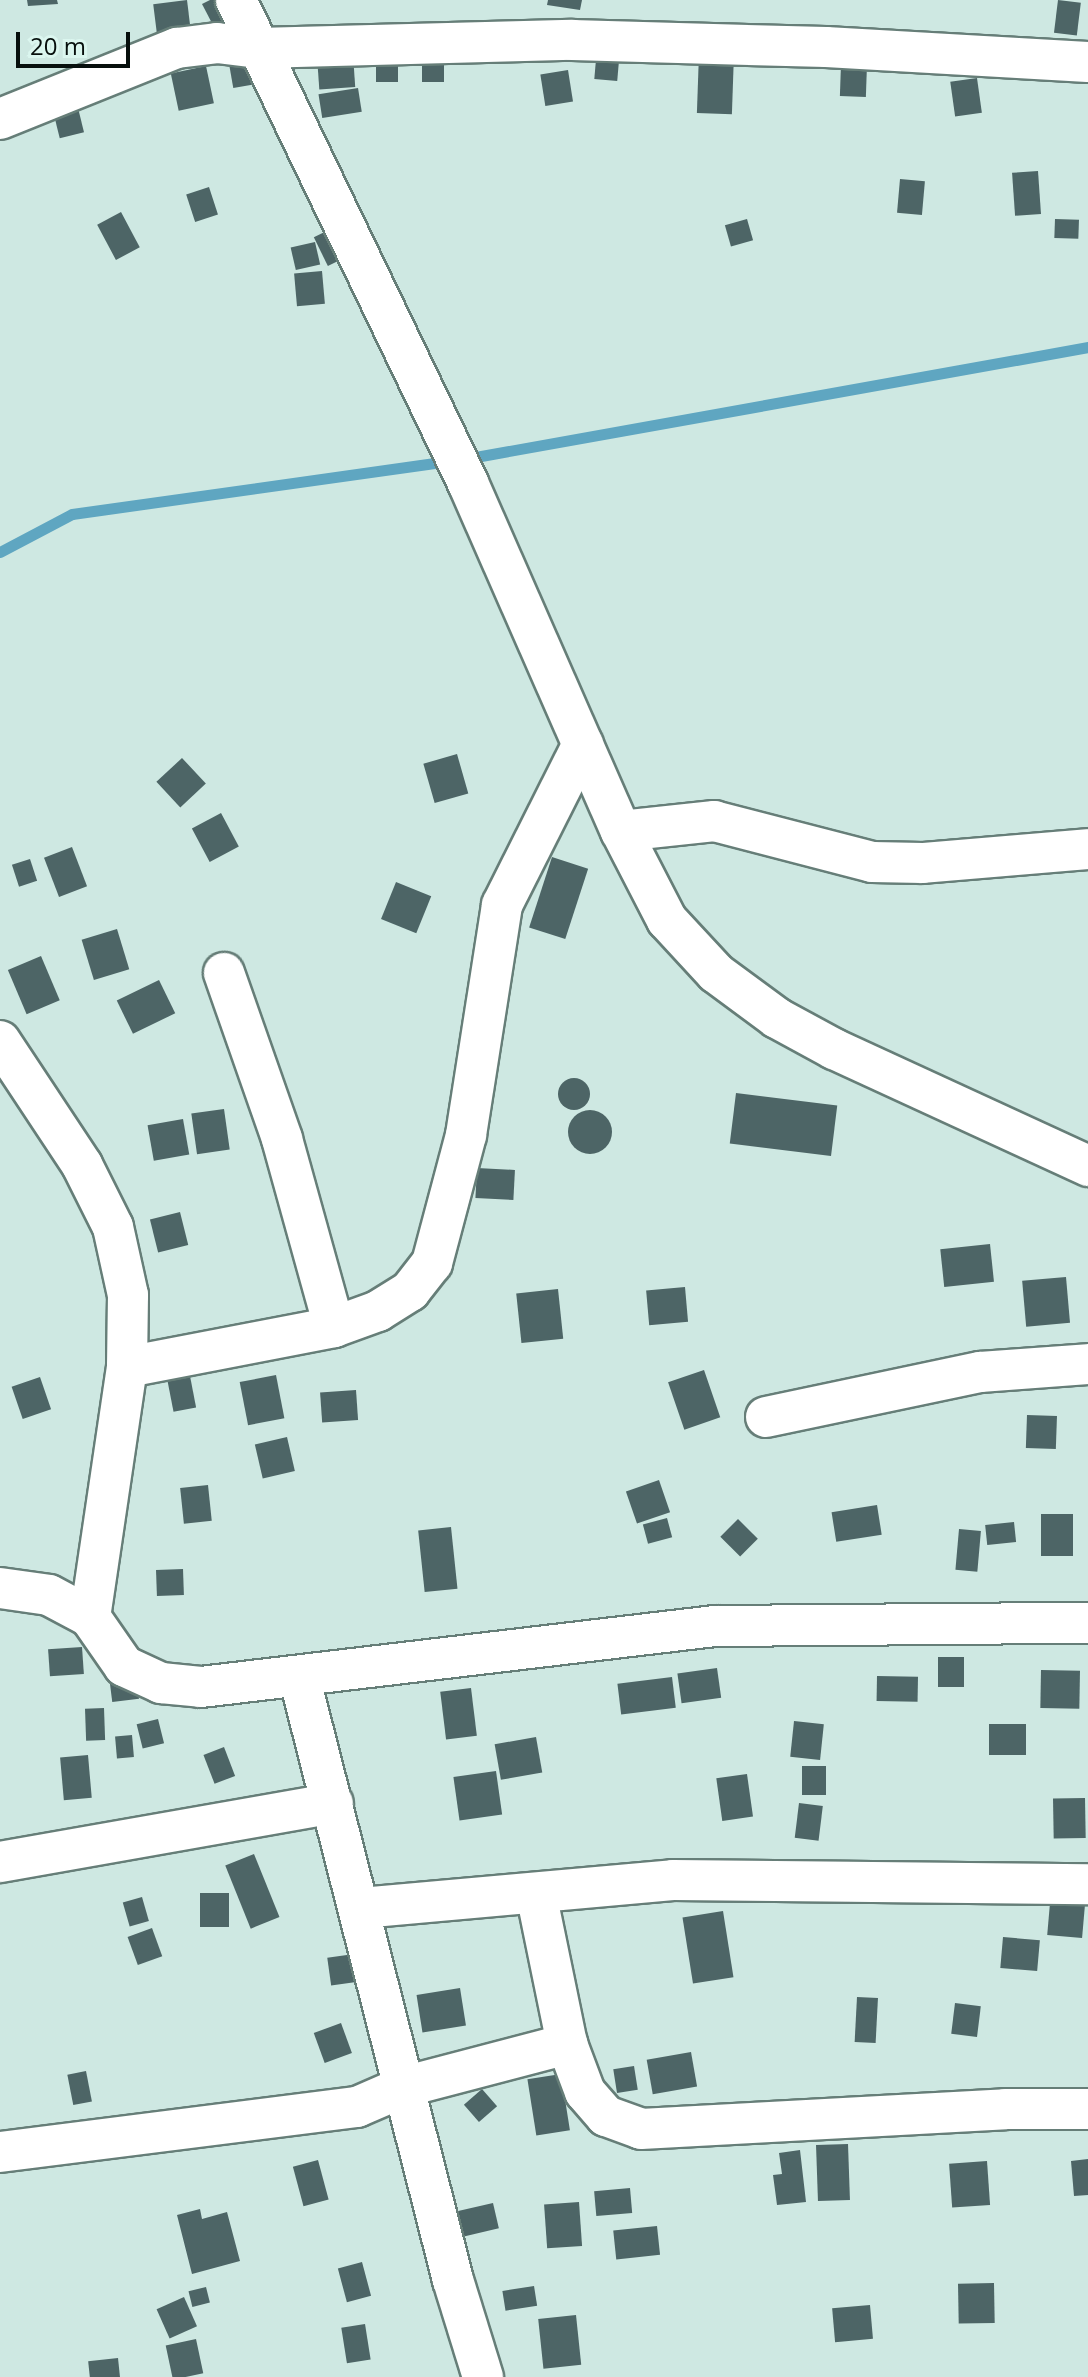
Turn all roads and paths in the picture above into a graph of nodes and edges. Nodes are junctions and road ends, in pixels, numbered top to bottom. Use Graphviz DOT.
graph roads {
  1 [pos="236,0"];
  2 [pos="258,48"];
  3 [pos="1088,62"];
  4 [pos="0,119"];
  5 [pos="583,744"];
  6 [pos="621,831"];
  7 [pos="1088,849"];
  8 [pos="224,973"];
  9 [pos="0,1041"];
  10 [pos="1088,1166"];
  11 [pos="334,1327"];
  12 [pos="1088,1364"];
  13 [pos="127,1367"];
  14 [pos="766,1417"];
  15 [pos="0,1588"];
  16 [pos="90,1617"];
  17 [pos="1088,1623"];
  18 [pos="299,1676"];
  19 [pos="333,1803"];
  20 [pos="0,1862"];
  21 [pos="1088,1884"];
  22 [pos="536,1893"];
  23 [pos="361,1908"];
  24 [pos="567,2044"];
  25 [pos="403,2087"];
  26 [pos="1088,2109"];
  27 [pos="0,2152"];
  28 [pos="483,2377"];
  1 -- 2 [label="street"];
  2 -- 3 [label="street"];
  2 -- 4 [label="street"];
  2 -- 5 [label="street"];
  5 -- 6 [label="street"];
  5 -- 11 [label="street"];
  6 -- 7 [label="street"];
  6 -- 10 [label="street"];
  8 -- 11 [label="street"];
  9 -- 13 [label="street"];
  11 -- 13 [label="street"];
  12 -- 14 [label="street"];
  13 -- 16 [label="street"];
  15 -- 16 [label="street"];
  16 -- 18 [label="street"];
  17 -- 18 [label="street"];
  18 -- 19 [label="street"];
  19 -- 20 [label="street"];
  19 -- 23 [label="street"];
  21 -- 22 [label="street"];
  22 -- 23 [label="street"];
  22 -- 24 [label="street"];
  23 -- 25 [label="street"];
  24 -- 25 [label="street"];
  24 -- 26 [label="street"];
  25 -- 27 [label="street"];
  25 -- 28 [label="street"];
}
